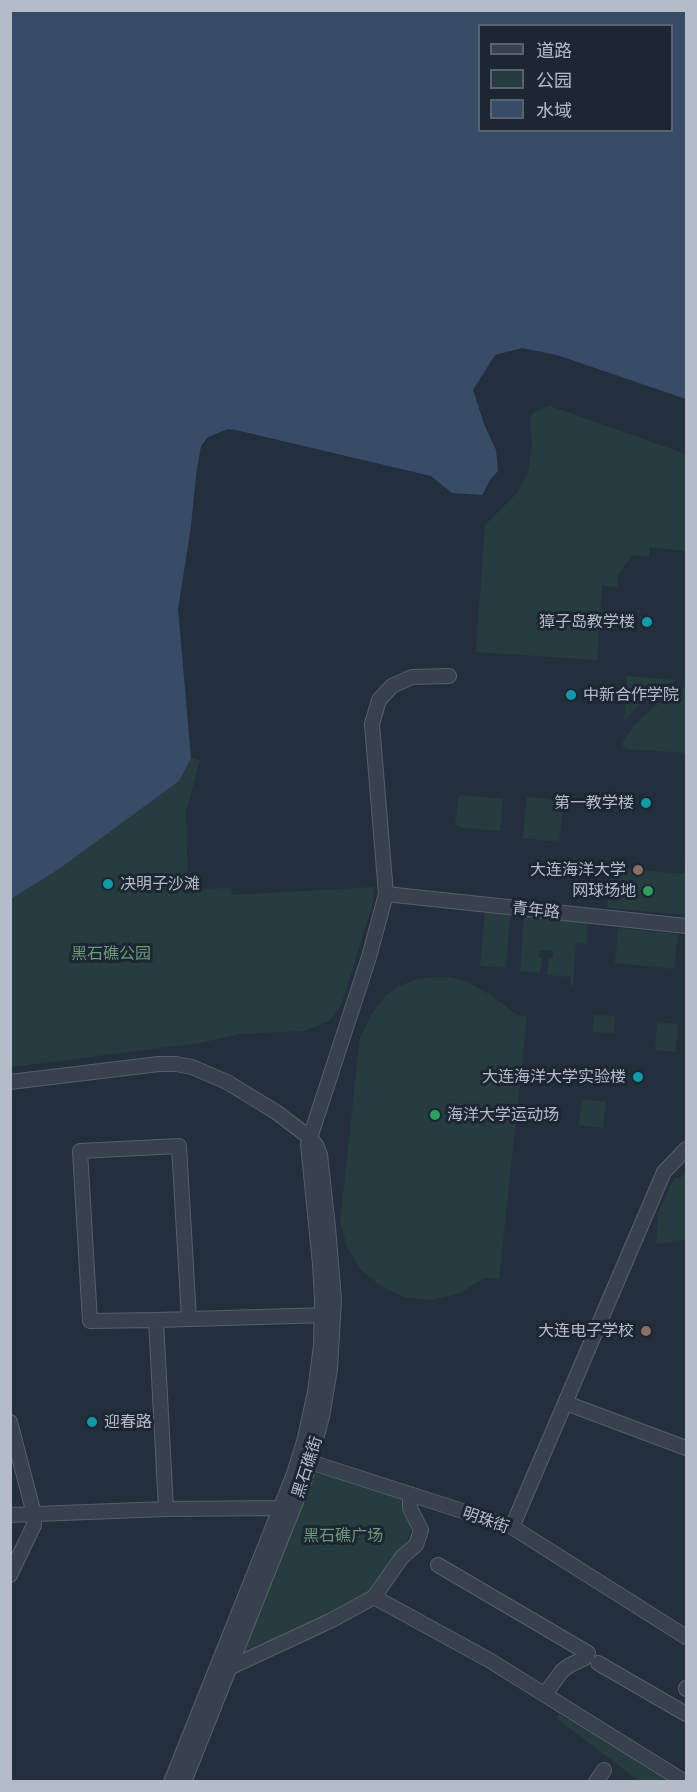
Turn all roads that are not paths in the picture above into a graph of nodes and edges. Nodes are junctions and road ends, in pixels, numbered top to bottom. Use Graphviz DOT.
graph roads {
  1 [pos="449,676"];
  2 [pos="386,894"];
  3 [pos="687,926"];
  4 [pos="10,1082"];
  5 [pos="309,1137"];
  6 [pos="687,1149"];
  7 [pos="327,1316"];
  8 [pos="189,1319"];
  9 [pos="156,1320"];
  10 [pos="566,1403"];
  11 [pos="10,1422"];
  12 [pos="687,1448"];
  13 [pos="304,1460"];
  14 [pos="410,1494"];
  15 [pos="287,1508"];
  16 [pos="166,1509"];
  17 [pos="34,1514"];
  18 [pos="10,1515"];
  19 [pos="512,1527"];
  20 [pos="438,1565"];
  21 [pos="10,1575"];
  22 [pos="374,1597"];
  23 [pos="687,1637"];
  24 [pos="598,1663"];
  25 [pos="229,1668"];
  26 [pos="545,1694"];
  27 [pos="687,1714"];
  28 [pos="171,1782"];
  29 [pos="184,1782"];
  30 [pos="685,1782"];
  1 -- 2 [label="street"];
  2 -- 3 [label="street, 青年路"];
  2 -- 5 [label="street"];
  4 -- 5 [label="street, 黑石礁街"];
  5 -- 7 [label="street, 黑石礁街"];
  6 -- 10 [label="street"];
  7 -- 8 [label="street"];
  7 -- 13 [label="street, 黑石礁街"];
  8 -- 9 [label="street"];
  8 -- 9 [label="street"];
  9 -- 16 [label="street"];
  10 -- 12 [label="street"];
  10 -- 19 [label="street"];
  11 -- 17 [label="street"];
  13 -- 14 [label="street, 明珠街"];
  13 -- 15 [label="street, 黑石礁街"];
  14 -- 19 [label="street, 明珠街"];
  14 -- 22 [label="street"];
  15 -- 16 [label="street"];
  15 -- 25 [label="street, 黑石礁街"];
  15 -- 28 [label="street, 黑石礁街"];
  16 -- 17 [label="street"];
  17 -- 18 [label="street"];
  17 -- 21 [label="street"];
  19 -- 23 [label="street, 明珠街"];
  20 -- 26 [label="street"];
  22 -- 25 [label="street"];
  22 -- 26 [label="street"];
  24 -- 27 [label="street"];
  25 -- 29 [label="street, 黑石礁街"];
  26 -- 30 [label="street"];
}
